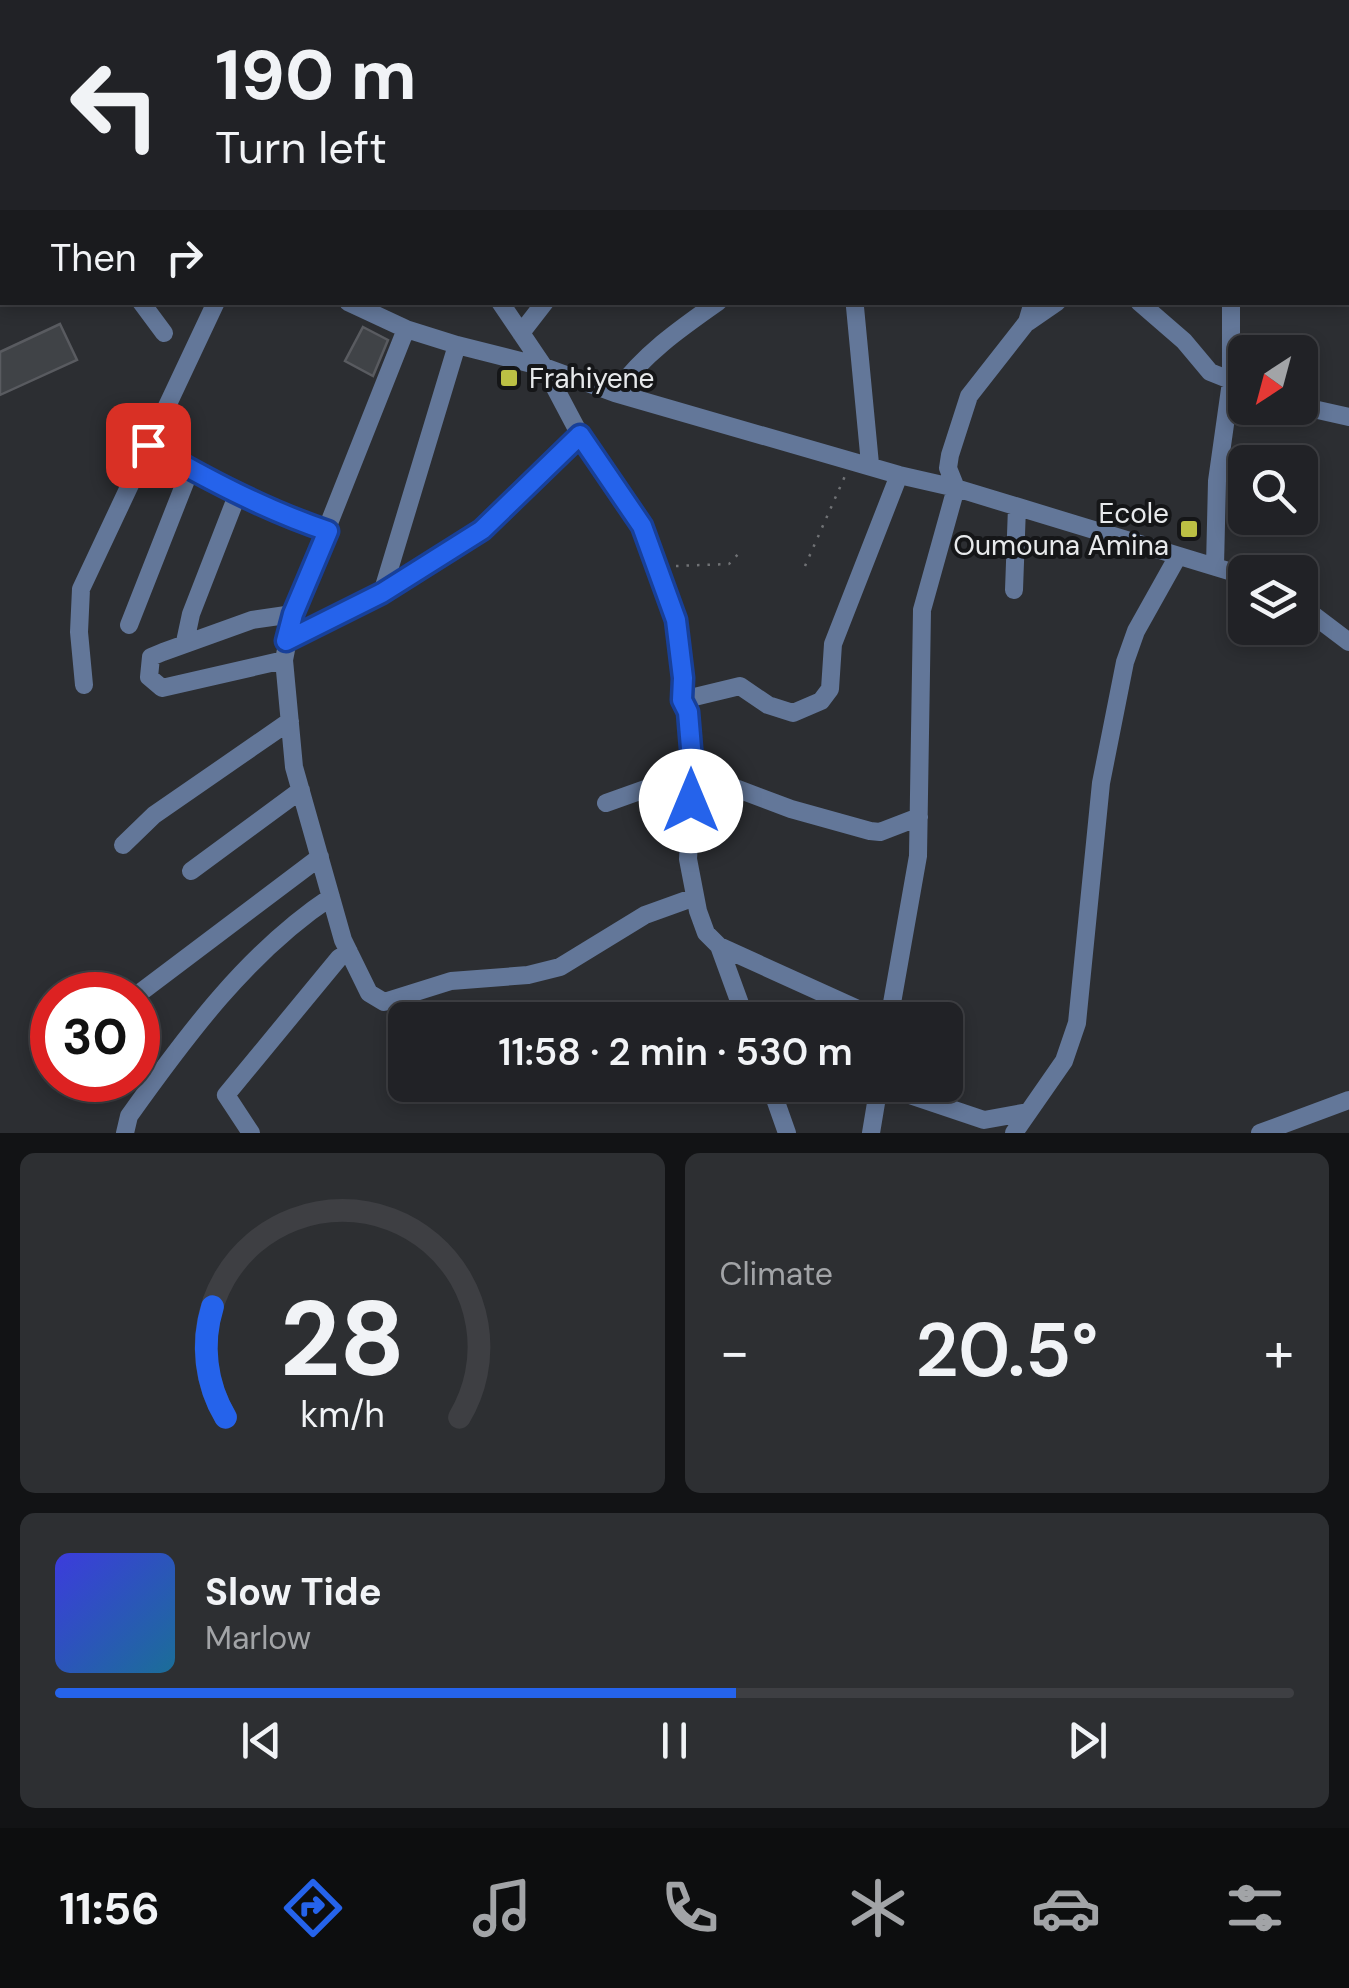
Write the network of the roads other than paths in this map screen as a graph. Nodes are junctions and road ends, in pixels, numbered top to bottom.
1 (143, 305) edge
2 (215, 305) edge
3 (354, 305) edge
4 (502, 305) edge
5 (542, 305) edge
6 (714, 305) edge
7 (1032, 305) edge
8 (1052, 305) edge
9 (1142, 305) edge
10 (1232, 305) edge
11 (855, 307) dead end
12 (1027, 322) junction
13 (406, 329) junction
14 (164, 334) dead end
15 (521, 334) junction
16 (1234, 335) edge
17 (457, 345) junction
18 (544, 368) junction
19 (1228, 380) edge
20 (615, 393) junction
21 (1318, 410) edge
22 (1349, 417) edge
23 (1230, 425) edge
24 (580, 435) junction
25 (148, 445) junction
26 (861, 462) junction
27 (190, 470) junction
28 (899, 475) junction
29 (956, 488) junction
30 (238, 493) junction
31 (1017, 507) junction
32 (328, 531) junction
33 (1178, 556) junction
34 (1215, 566) junction
35 (1228, 570) edge
36 (1014, 590) dead end
37 (382, 593) junction
38 (293, 614) junction
39 (1318, 618) edge
40 (129, 626) dead end
41 (185, 642) junction
42 (1349, 642) edge
43 (285, 650) junction
44 (84, 686) dead end
45 (682, 700) junction
46 (290, 721) junction
47 (693, 772) junction
48 (301, 790) junction
49 (606, 803) dead end
50 (919, 817) junction
51 (123, 845) dead end
52 (320, 858) junction
53 (191, 871) dead end
54 (331, 897) junction
55 (696, 897) junction
56 (719, 946) junction
57 (349, 952) junction
58 (160, 978) edge
59 (739, 1002) edge
60 (845, 1002) edge
61 (890, 1002) edge
62 (1349, 1100) edge
63 (776, 1102) edge
64 (877, 1102) edge
65 (931, 1102) edge
66 (1318, 1111) junction
67 (1028, 1112) junction
68 (125, 1133) edge
69 (250, 1133) edge
70 (787, 1133) edge
71 (871, 1133) edge
72 (1014, 1133) edge
73 (1260, 1133) edge
74 (1319, 1133) edge

1 - 14 street
2 - 25 street
3 - 13 street
4 - 15 street
5 - 15 street
6 - 20 street
7 - 12 street
8 - 12 street
9 - 19 street
10 - 16 street
11 - 26 street
12 - 29 street
13 - 17 street
13 - 32 street
15 - 18 street
17 - 18 street
17 - 37 street
18 - 20 street
18 - 24 street
20 - 26 street
21 - 22 street
23 - 34 street
24 - 37 street
24 - 45 street
25 - 27 street
25 - 44 street
26 - 28 street
27 - 30 street
27 - 40 street
28 - 29 street
28 - 45 street
29 - 31 street
29 - 50 street
30 - 32 street
30 - 41 street
31 - 33 street
31 - 36 street
32 - 38 street
33 - 34 street
33 - 67 street
34 - 35 street
37 - 43 street
38 - 41 street
38 - 43 street
39 - 42 street
41 - 43 street
43 - 46 street
45 - 47 street
46 - 48 street
46 - 51 street
47 - 49 street
47 - 50 street
47 - 55 street
48 - 52 street
48 - 53 street
50 - 61 street
52 - 54 street
52 - 58 street
54 - 57 street
54 - 68 street
55 - 56 street
55 - 57 street
56 - 59 street
56 - 60 street
57 - 69 street
62 - 66 street
63 - 70 street
64 - 71 street
65 - 67 street
66 - 73 street
66 - 74 street
67 - 72 street

